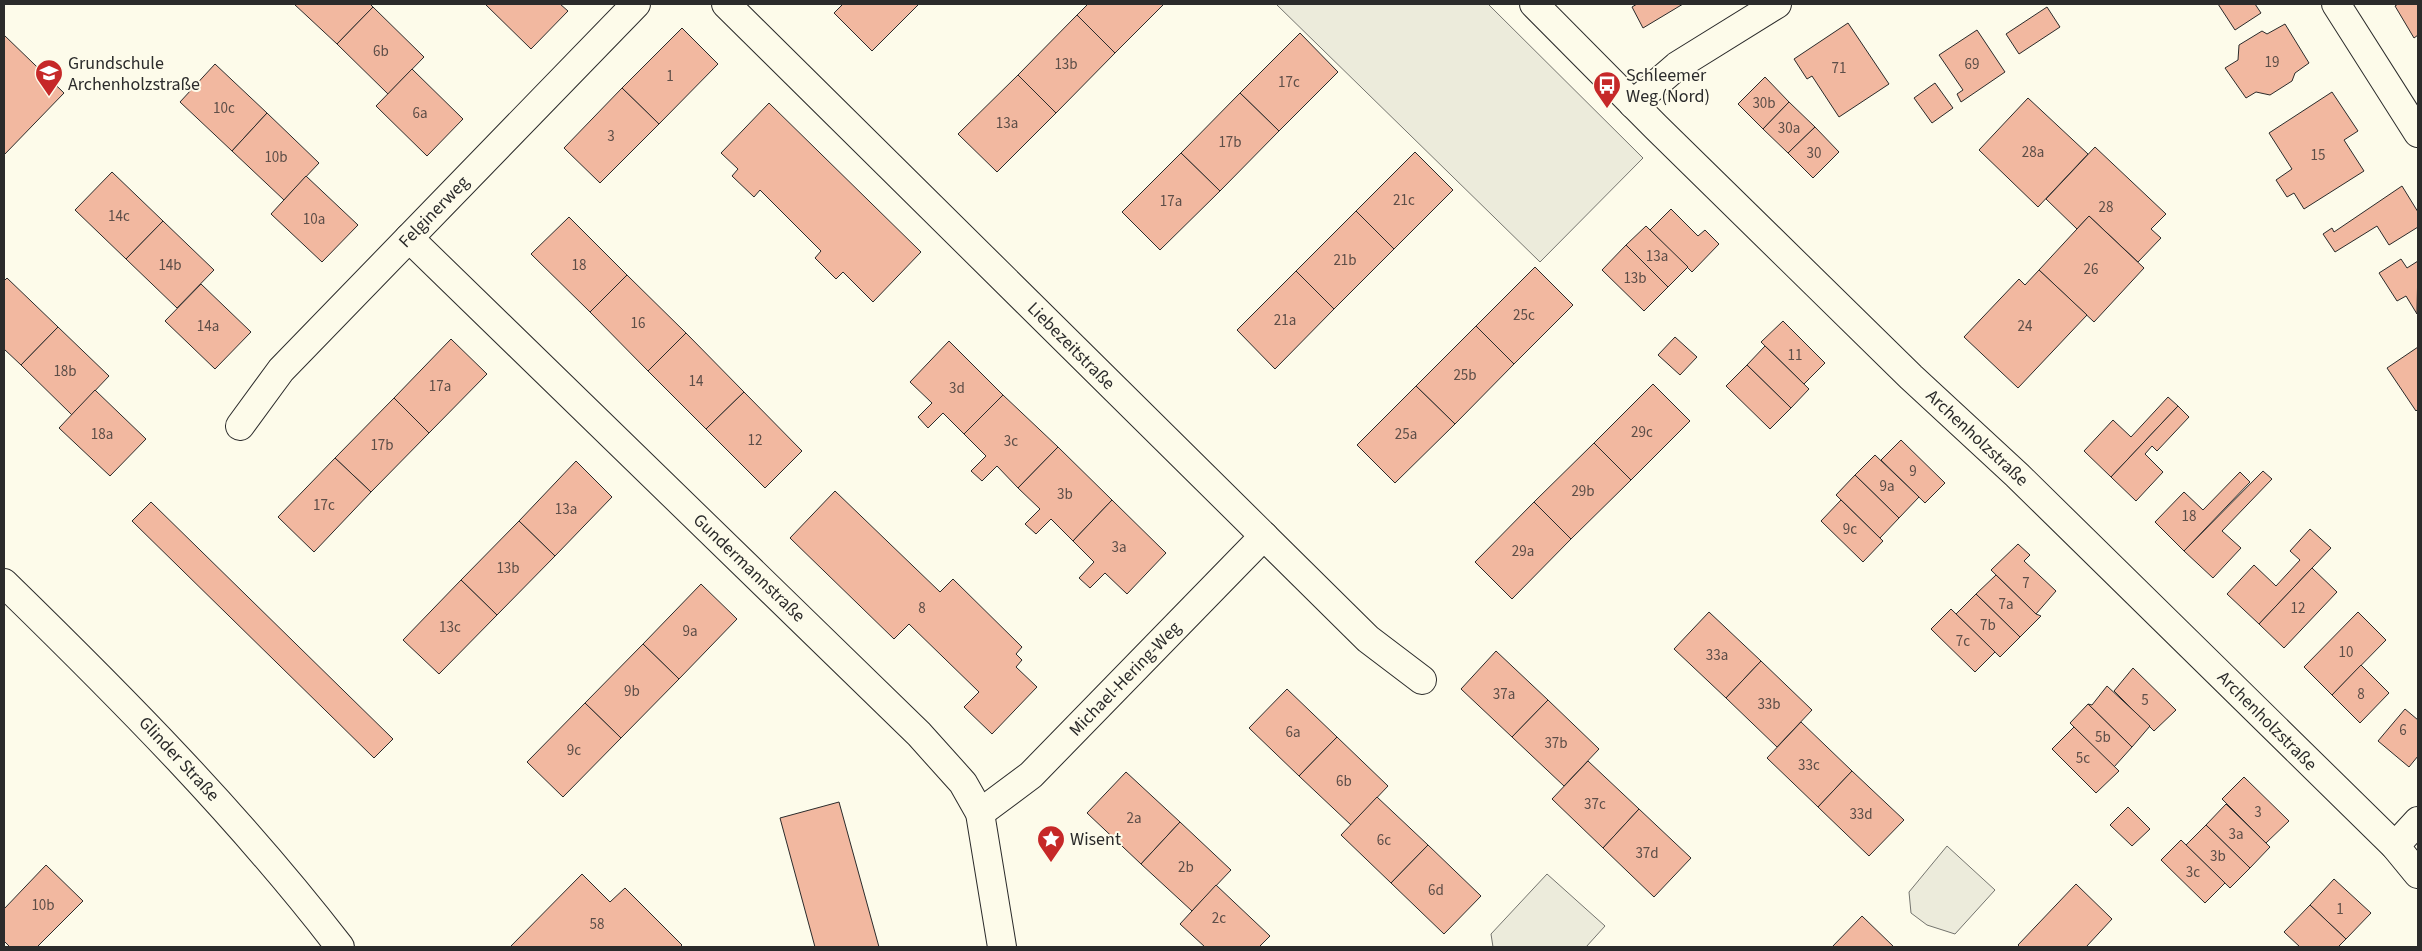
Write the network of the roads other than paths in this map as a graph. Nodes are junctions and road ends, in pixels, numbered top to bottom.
1 (636, 4) edge
2 (726, 4) edge
3 (1534, 4) edge
4 (1777, 4) edge
5 (2336, 4) edge
6 (1633, 104) junction
7 (2418, 133) edge
8 (409, 238) junction
9 (240, 426) dead end
10 (1264, 536) junction
11 (4, 583) edge
12 (1422, 680) dead end
13 (980, 813) junction
14 (2418, 822) edge
15 (2395, 846) junction
16 (2418, 874) edge
17 (340, 947) edge
18 (1002, 947) edge

1 - 8 street, Felginerweg
2 - 10 street, Liebezeitstraße
3 - 6 street, Archenholzstraße
4 - 6 street
5 - 7 street
6 - 15 street, Archenholzstraße
8 - 9 street, Felginerweg
8 - 13 street, Gundermannstraße
10 - 12 street, Liebezeitstraße
10 - 13 street, Michael-Hering-Weg
11 - 17 street, Glinder Straße
13 - 18 street, Gundermannstraße
14 - 15 street
15 - 16 street, Archenholzstraße

